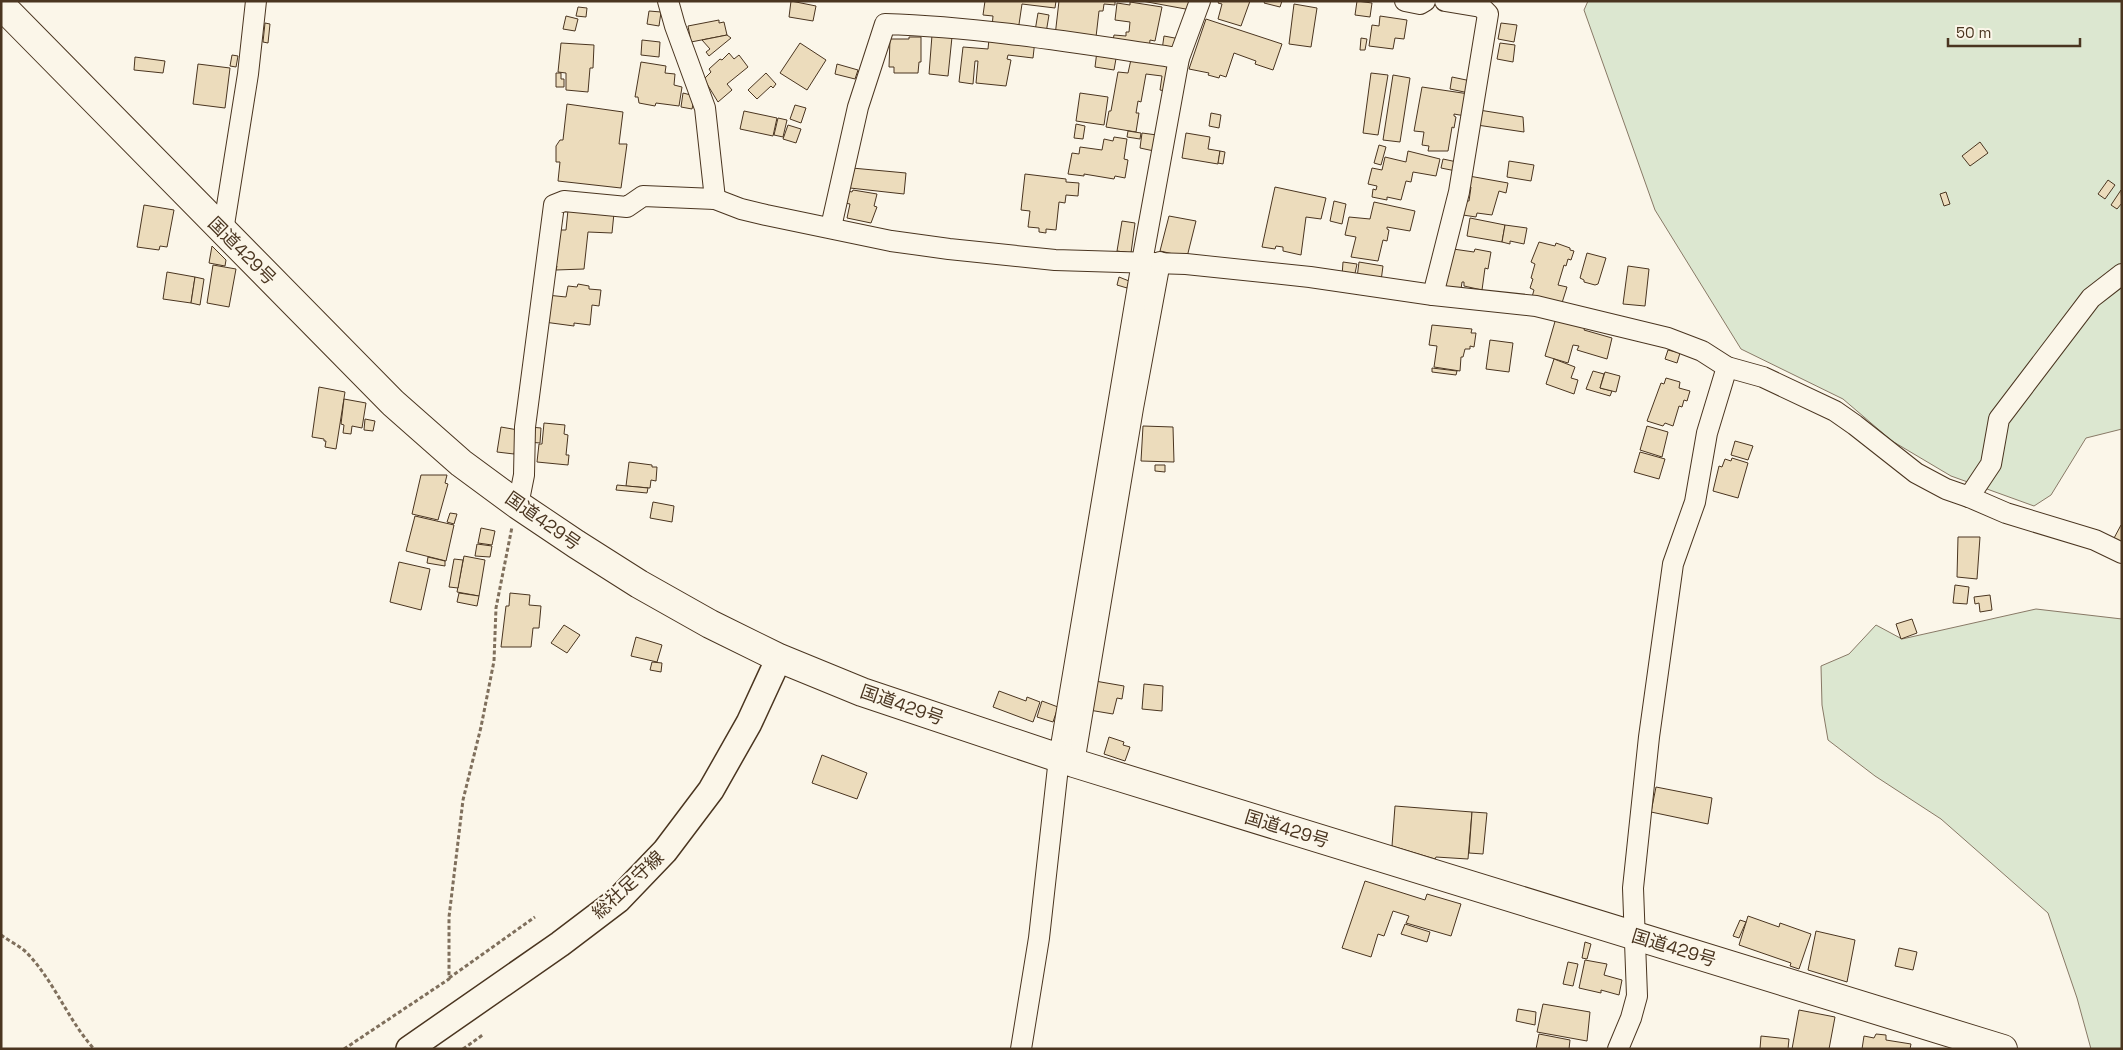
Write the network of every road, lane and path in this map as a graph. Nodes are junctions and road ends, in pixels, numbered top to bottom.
1 (256, 1) edge
2 (668, 1) edge
3 (1200, 1) edge
4 (1405, 1) edge
5 (1424, 1) edge
6 (1445, 1) edge
7 (1, 5) edge
8 (1179, 58) junction
9 (715, 199) junction
10 (830, 227) junction
11 (223, 232) junction
12 (1152, 262) junction
13 (2122, 274) edge
14 (1433, 295) junction
15 (1727, 367) junction
16 (1969, 497) junction
17 (518, 505) junction
18 (2122, 553) edge
19 (779, 658) junction
20 (1066, 760) junction
21 (535, 917) dead end
22 (1, 935) edge
23 (1634, 936) junction
24 (449, 978) junction
25 (484, 1034) dead end
26 (94, 1049) edge
27 (344, 1049) edge
28 (409, 1049) edge
29 (464, 1049) edge
30 (1021, 1049) edge
31 (1618, 1049) edge
32 (2003, 1049) edge

1 - 11 street
2 - 9 street
3 - 8 street
4 - 5 street
6 - 14 street
7 - 11 highway, 国道429号
8 - 10 street
8 - 12 street
9 - 10 street
9 - 17 street
10 - 12 street
11 - 17 highway, 国道429号
12 - 14 street
12 - 20 street
13 - 16 street
14 - 15 street
15 - 16 street
15 - 23 street
16 - 18 street
17 - 19 highway, 国道429号
17 - 24 path
19 - 20 highway, 国道429号
19 - 28 main road, 総社足守線
20 - 23 highway, 国道429号
20 - 30 street
21 - 24 path
22 - 26 path
23 - 31 street
23 - 32 highway, 国道429号
24 - 27 path
25 - 29 path

